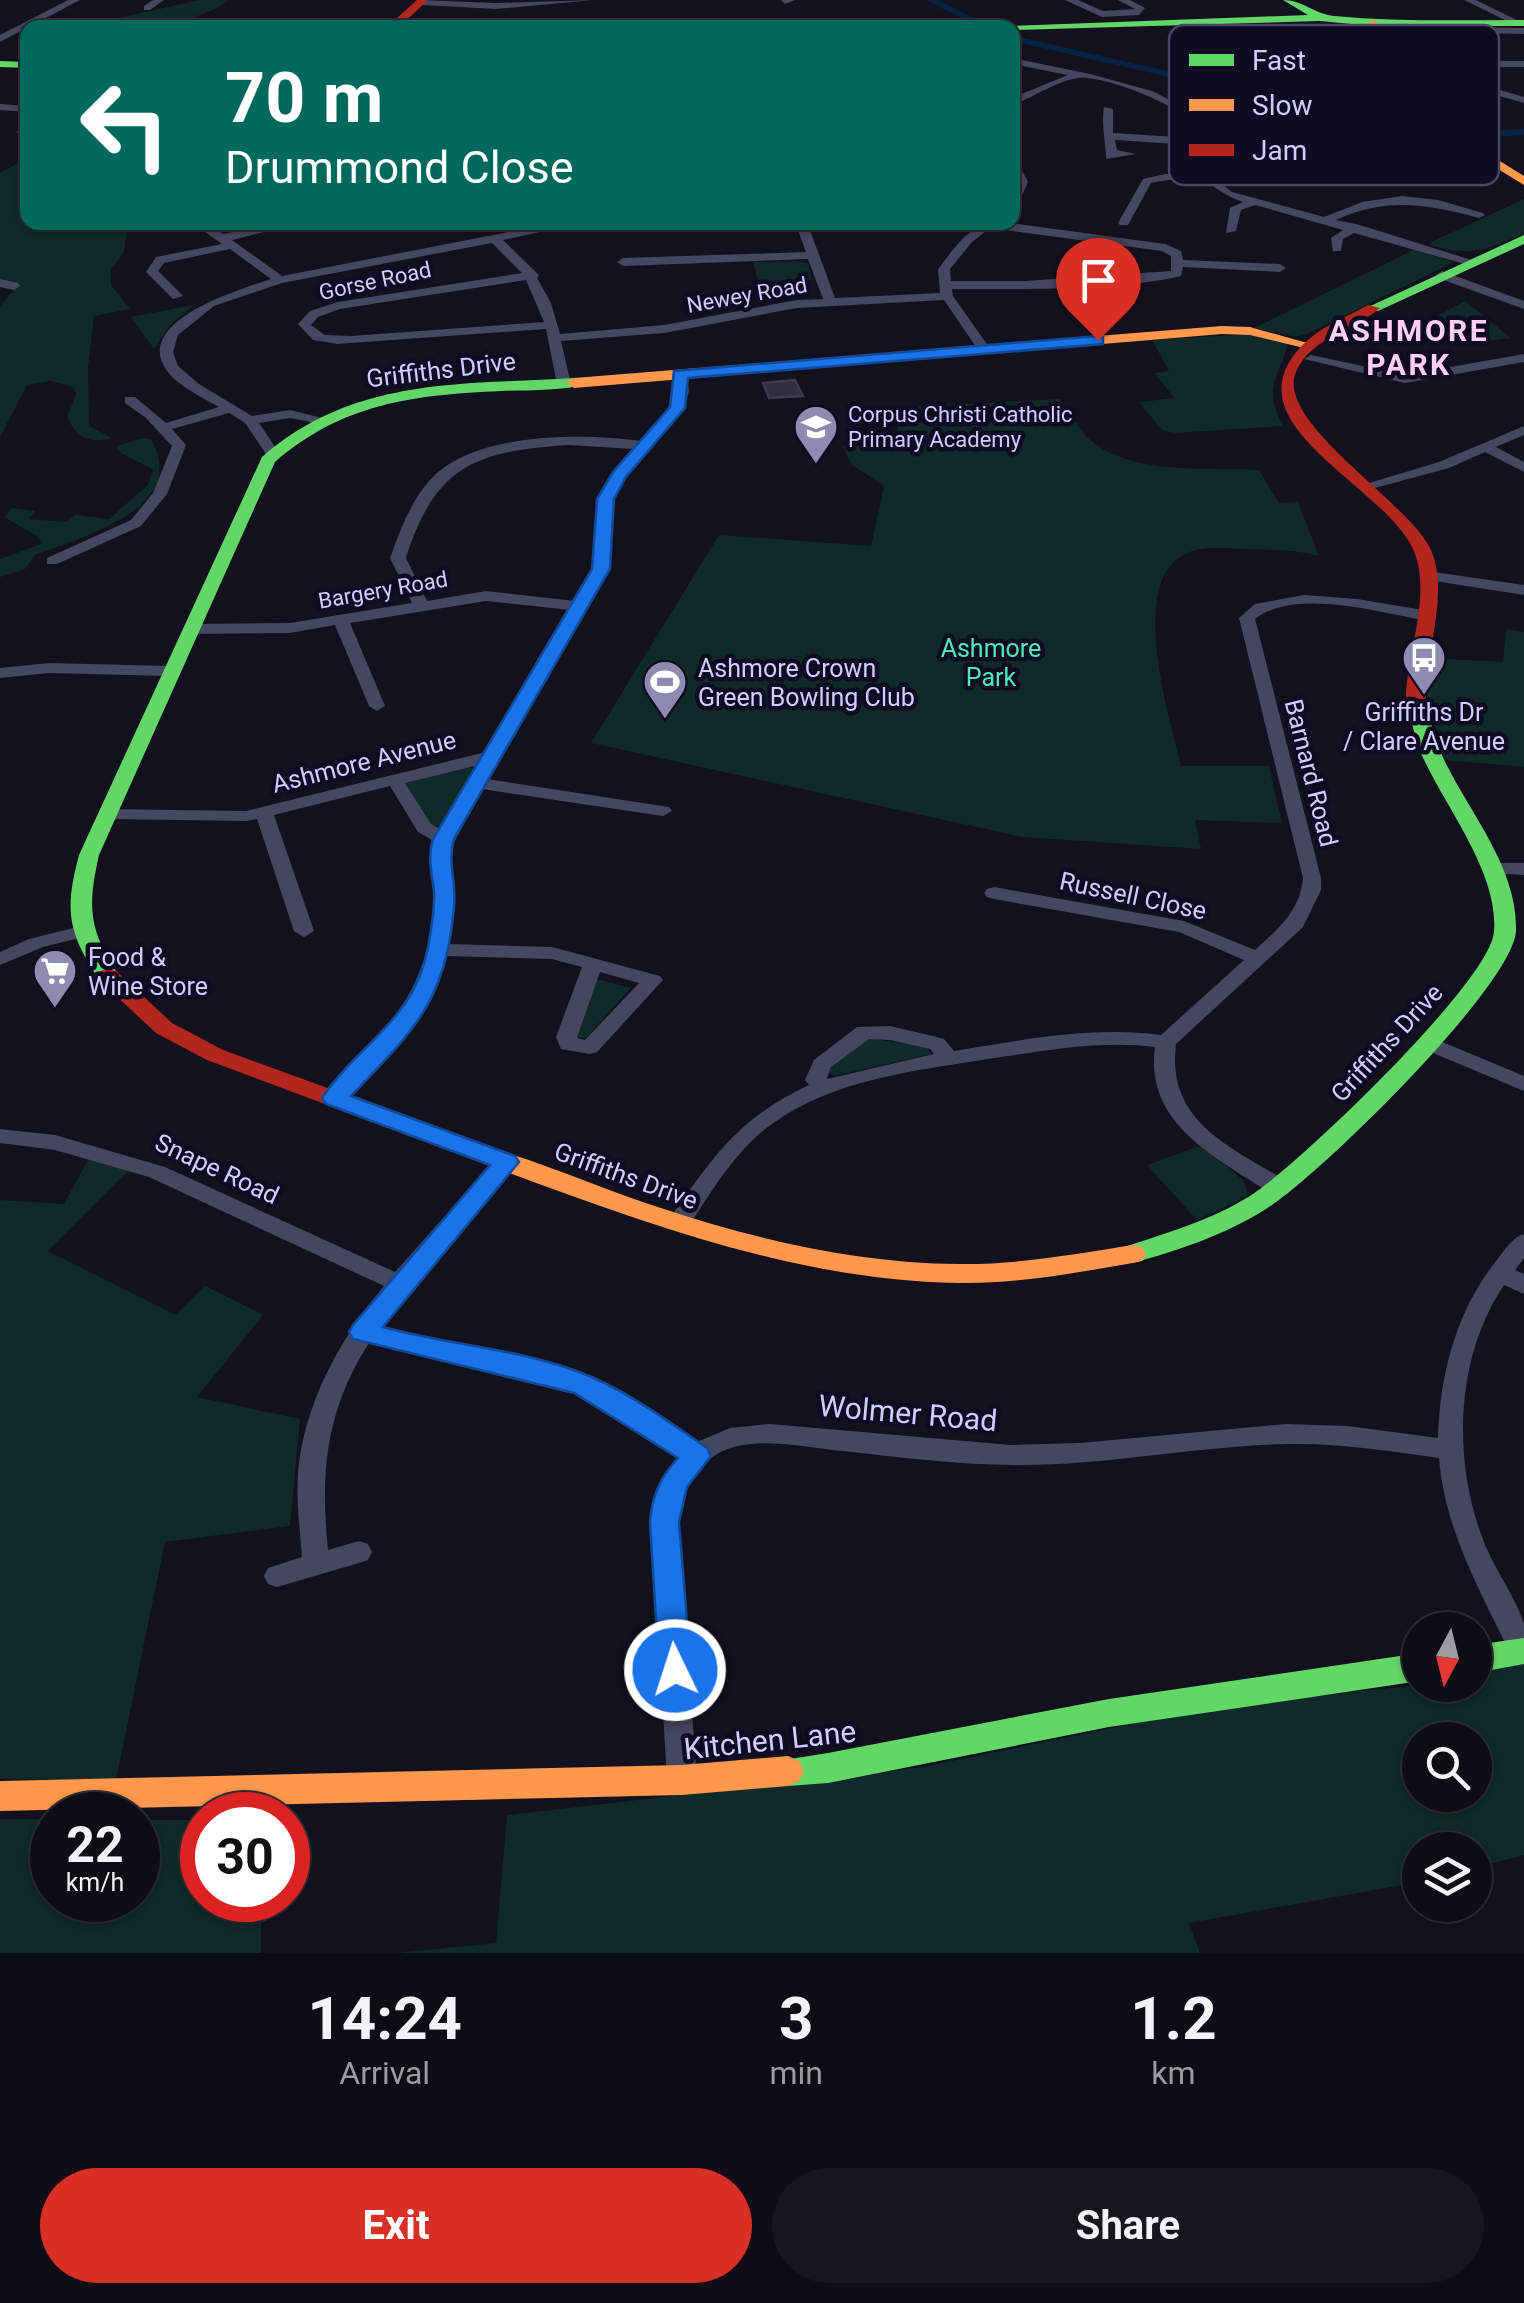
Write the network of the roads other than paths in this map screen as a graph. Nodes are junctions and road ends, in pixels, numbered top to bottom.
1 (74, 0) edge
2 (589, 0) edge
3 (1070, 0) edge
4 (1123, 0) edge
5 (1288, 0) edge
6 (1469, 0) edge
7 (423, 1) edge
8 (512, 3) edge
9 (1320, 18) junction
10 (36, 20) edge
11 (400, 20) edge
12 (1373, 24) joint
13 (1448, 25) edge
14 (1020, 26) edge
15 (1522, 26) edge
16 (1020, 62) edge
17 (1077, 75) junction
18 (1499, 93) edge
19 (1020, 99) edge
20 (1524, 100) edge
21 (1169, 104) edge
22 (1095, 113) dead end
23 (1108, 136) junction
24 (1169, 137) edge
25 (1131, 154) dead end
26 (1499, 166) edge
27 (1169, 177) edge
28 (1524, 181) edge
29 (1216, 185) edge
30 (1252, 202) junction
31 (1468, 214) dead end
32 (1120, 218) dead end
33 (1327, 220) junction
34 (1213, 226) dead end
35 (1356, 226) junction
36 (1020, 227) edge
37 (209, 230) edge
38 (269, 230) edge
39 (539, 230) edge
40 (804, 230) edge
41 (982, 230) edge
42 (494, 238) junction
43 (1524, 239) edge
44 (227, 241) junction
45 (1318, 242) dead end
46 (812, 256) junction
47 (623, 262) dead end
48 (1472, 262) junction
49 (1180, 263) junction
50 (1280, 268) dead end
51 (533, 275) junction
52 (1442, 275) junction
53 (280, 280) junction
54 (946, 290) junction
55 (177, 296) dead end
56 (1521, 300) edge
57 (830, 302) junction
58 (552, 332) junction
59 (985, 350) junction
60 (1308, 352) junction
61 (1524, 358) edge
62 (680, 374) junction
63 (564, 384) junction
64 (130, 400) dead end
65 (232, 408) junction
66 (250, 420) junction
67 (321, 422) junction
68 (162, 428) junction
69 (1524, 430) edge
70 (646, 446) junction
71 (1487, 448) junction
72 (273, 454) junction
73 (1524, 468) edge
74 (1366, 486) junction
75 (30, 562) dead end
76 (1427, 576) junction
77 (1524, 590) edge
78 (421, 605) junction
79 (580, 606) junction
80 (1424, 615) junction
81 (341, 620) junction
82 (192, 628) junction
83 (0, 671) edge
84 (170, 672) junction
85 (377, 706) dead end
86 (493, 756) junction
87 (395, 780) junction
88 (477, 783) junction
89 (663, 810) dead end
90 (264, 813) junction
91 (108, 814) junction
92 (444, 839) junction
93 (1493, 869) junction
94 (1524, 869) edge
95 (994, 893) dead end
96 (80, 932) junction
97 (304, 932) dead end
98 (439, 950) junction
99 (1258, 958) junction
100 (0, 959) edge
101 (593, 962) junction
102 (1166, 1042) junction
103 (1428, 1043) junction
104 (948, 1058) junction
105 (1524, 1084) edge
106 (824, 1088) junction
107 (334, 1098) junction
108 (0, 1136) edge
109 (506, 1162) junction
110 (1280, 1188) junction
111 (678, 1224) junction
112 (1524, 1242) edge
113 (1500, 1272) junction
114 (401, 1284) junction
115 (1524, 1285) edge
116 (363, 1332) junction
117 (1452, 1450) junction
118 (697, 1456) junction
119 (358, 1552) dead end
120 (316, 1562) junction
121 (277, 1576) dead end
122 (1524, 1651) edge
123 (1492, 1656) edge
124 (1402, 1671) edge
125 (682, 1780) junction
126 (0, 1796) edge

1 - 10 street
2 - 8 street
3 - 4 street
5 - 9 street
6 - 15 street
7 - 8 street
7 - 11 street
9 - 12 street
9 - 14 street
12 - 13 street
16 - 17 street
17 - 19 street
17 - 21 street
18 - 20 street
22 - 23 street
23 - 24 street
23 - 25 street
26 - 28 street
27 - 32 street
29 - 30 street
30 - 33 street
30 - 34 street
31 - 33 street
33 - 35 street
35 - 45 street
35 - 48 street
36 - 49 street
37 - 44 street
38 - 44 street
39 - 42 street
40 - 46 street
41 - 54 street
42 - 51 street
42 - 53 street
43 - 48 street
44 - 53 street
44 - 55 street
46 - 47 street
46 - 57 street
48 - 52 street
49 - 50 street
49 - 54 street, Newey Road
51 - 58 street
51 - 58 street, Gorse Road
52 - 56 street
52 - 60 street
53 - 65 street
54 - 57 street, Newey Road
54 - 59 street
57 - 58 street, Newey Road
58 - 63 street
59 - 60 street, Griffiths Drive
59 - 62 street, Griffiths Drive
60 - 61 street
60 - 74 street, Griffiths Drive
62 - 63 street, Griffiths Drive
62 - 70 street, Ashmore Avenue
63 - 67 street, Griffiths Drive
64 - 68 street
65 - 66 street
65 - 68 street
66 - 67 street
66 - 72 street
67 - 72 street, Griffiths Drive
68 - 75 street
69 - 71 street
70 - 78 street
70 - 79 street, Ashmore Avenue
71 - 73 street
71 - 74 street
72 - 82 street
74 - 76 street, Griffiths Drive
76 - 77 street
76 - 80 street, Griffiths Drive
78 - 79 street, Bargery Road
78 - 81 street, Bargery Road
79 - 86 street, Ashmore Avenue
80 - 93 street, Griffiths Drive
80 - 99 street, Barnard Road
81 - 82 street, Bargery Road
81 - 85 street
82 - 84 street
83 - 84 street
84 - 91 street
86 - 87 street, Ashmore Avenue
86 - 88 street
87 - 90 street, Ashmore Avenue
87 - 92 street
88 - 89 street
88 - 92 street
90 - 91 street, Ashmore Avenue
90 - 97 street
91 - 96 street
92 - 98 street
93 - 94 street
93 - 103 street, Griffiths Drive
95 - 99 street, Russell Close
96 - 100 street
96 - 107 street, Griffiths Drive
98 - 101 street
98 - 107 street
99 - 102 street, Barnard Road
101 - 101 street
102 - 104 street
102 - 110 street
103 - 105 street
103 - 110 street, Griffiths Drive
104 - 106 street
104 - 106 street
106 - 111 street
107 - 109 street, Griffiths Drive
108 - 114 street, Snape Road
109 - 111 street, Griffiths Drive
109 - 114 street
110 - 111 street, Griffiths Drive
112 - 113 street
113 - 115 street
113 - 117 street
114 - 116 street
116 - 118 street
116 - 120 street
117 - 118 street, Wolmer Road
117 - 122 street
118 - 125 street
119 - 120 street
120 - 121 street
122 - 123 street
124 - 125 street, Kitchen Lane
125 - 126 street, Kitchen Lane

